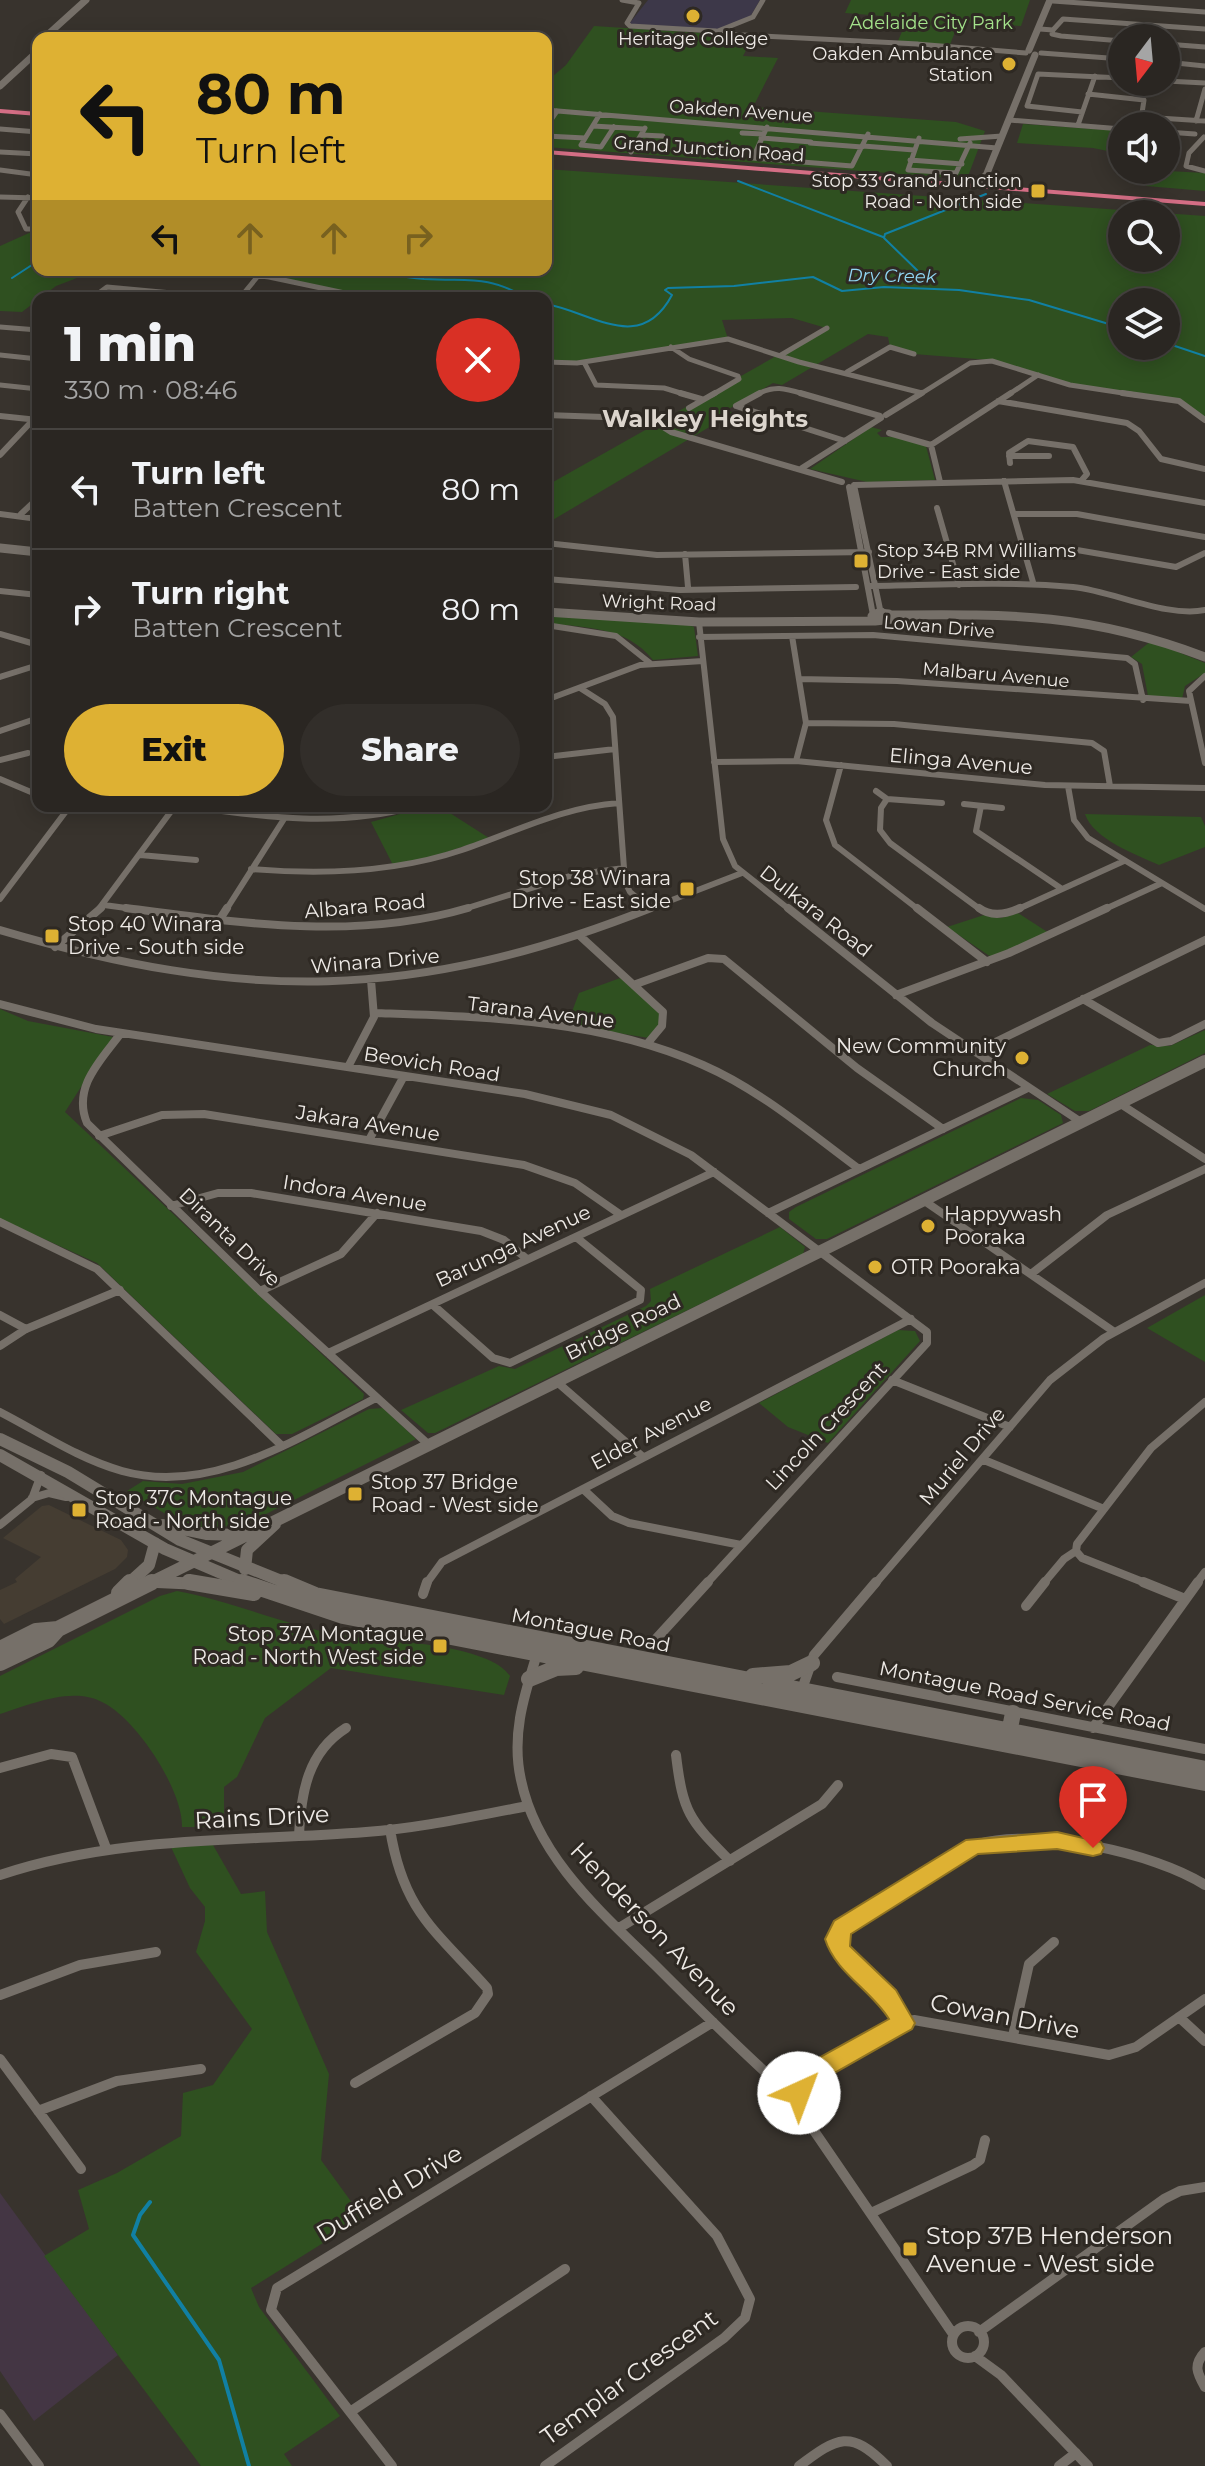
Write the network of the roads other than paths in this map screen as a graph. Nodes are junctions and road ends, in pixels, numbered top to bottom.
1 (86, 0) edge
2 (94, 0) edge
3 (622, 0) edge
4 (763, 0) edge
5 (1052, 0) edge
6 (1205, 12) edge
7 (1041, 29) junction
8 (1205, 29) edge
9 (51, 32) edge
10 (59, 32) edge
11 (721, 32) junction
12 (1054, 32) junction
13 (1108, 39) edge
14 (1049, 44) dead end
15 (1180, 45) edge
16 (1205, 47) edge
17 (32, 49) edge
18 (1032, 54) junction
19 (32, 57) edge
20 (1108, 58) edge
21 (1180, 63) edge
22 (1205, 65) edge
23 (1095, 76) junction
24 (1108, 77) edge
25 (0, 78) edge
26 (1180, 83) edge
27 (0, 86) edge
28 (1205, 86) edge
29 (1088, 94) junction
30 (1148, 96) edge
31 (1144, 100) junction
32 (1204, 101) edge
33 (0, 109) edge
34 (552, 111) edge
35 (557, 111) junction
36 (32, 112) edge
37 (1082, 112) junction
38 (1143, 112) edge
39 (600, 114) junction
40 (552, 118) edge
41 (649, 120) junction
42 (1009, 120) junction
43 (1180, 120) edge
44 (1196, 121) junction
45 (1205, 121) edge
46 (1078, 125) junction
47 (593, 126) junction
48 (614, 127) junction
49 (767, 127) junction
50 (1108, 128) edge
51 (0, 129) edge
52 (817, 131) junction
53 (32, 132) edge
54 (642, 132) junction
55 (742, 133) dead end
56 (868, 134) junction
57 (1180, 134) edge
58 (552, 136) edge
59 (663, 136) dead end
60 (762, 136) junction
61 (1002, 136) junction
62 (1200, 137) edge
63 (585, 138) junction
64 (919, 138) junction
65 (935, 140) junction
66 (811, 143) junction
67 (970, 143) junction
68 (862, 147) junction
69 (997, 148) junction
70 (914, 150) junction
71 (552, 151) edge
72 (552, 151) edge
73 (0, 152) edge
74 (631, 152) dead end
75 (32, 154) edge
76 (910, 160) junction
77 (801, 162) junction
78 (962, 164) junction
79 (1205, 171) edge
80 (2, 172) edge
81 (32, 174) edge
82 (984, 181) junction
83 (0, 197) edge
84 (28, 197) junction
85 (32, 197) edge
86 (1205, 202) edge
87 (32, 229) edge
88 (258, 276) joint
89 (100, 292) edge
90 (161, 292) edge
91 (245, 292) edge
92 (339, 292) edge
93 (0, 327) edge
94 (827, 328) dead end
95 (32, 330) edge
96 (670, 347) junction
97 (914, 354) dead end
98 (0, 355) edge
99 (783, 355) junction
100 (32, 358) edge
101 (552, 362) edge
102 (584, 362) junction
103 (847, 372) junction
104 (1038, 375) junction
105 (0, 385) edge
106 (596, 385) junction
107 (32, 388) edge
108 (592, 392) dead end
109 (922, 393) junction
110 (701, 399) junction
111 (998, 401) junction
112 (689, 408) dead end
113 (552, 415) edge
114 (0, 416) edge
115 (882, 416) junction
116 (1205, 420) edge
117 (32, 421) edge
118 (32, 424) edge
119 (889, 433) dead end
120 (845, 441) junction
121 (931, 445) junction
122 (0, 455) edge
123 (1049, 456) dead end
124 (802, 468) junction
125 (1205, 469) edge
126 (1004, 481) junction
127 (1081, 481) junction
128 (940, 482) junction
129 (851, 484) junction
130 (1205, 503) edge
131 (32, 504) edge
132 (937, 508) dead end
133 (0, 514) edge
134 (21, 514) junction
135 (1014, 514) junction
136 (32, 517) edge
137 (1205, 537) edge
138 (552, 543) edge
139 (0, 548) edge
140 (1077, 550) dead end
141 (32, 551) edge
142 (866, 552) junction
143 (1205, 553) edge
144 (685, 554) junction
145 (552, 580) edge
146 (1033, 582) junction
147 (959, 585) junction
148 (873, 586) junction
149 (688, 587) junction
150 (856, 587) dead end
151 (0, 591) edge
152 (32, 594) edge
153 (1205, 610) edge
154 (552, 612) edge
155 (889, 616) junction
156 (874, 617) junction
157 (699, 622) junction
158 (552, 626) edge
159 (0, 634) edge
160 (792, 636) junction
161 (699, 637) junction
162 (32, 643) edge
163 (1205, 657) edge
164 (703, 661) junction
165 (650, 663) junction
166 (32, 667) edge
167 (1205, 676) edge
168 (0, 677) edge
169 (799, 679) junction
170 (580, 688) junction
171 (552, 698) edge
172 (1143, 700) junction
173 (1191, 701) junction
174 (32, 720) edge
175 (806, 723) junction
176 (0, 731) edge
177 (1203, 745) edge
178 (615, 749) junction
179 (28, 753) dead end
180 (552, 756) edge
181 (0, 760) edge
182 (796, 761) junction
183 (714, 762) junction
184 (1205, 763) edge
185 (841, 765) junction
186 (0, 779) edge
187 (1068, 786) junction
188 (1110, 786) junction
189 (1205, 788) edge
190 (876, 791) dead end
191 (32, 792) edge
192 (887, 799) junction
193 (619, 803) junction
194 (942, 803) dead end
195 (964, 804) dead end
196 (981, 806) junction
197 (1002, 808) dead end
198 (65, 812) edge
199 (171, 812) edge
200 (231, 812) edge
201 (388, 812) edge
202 (284, 819) junction
203 (140, 855) junction
204 (196, 860) dead end
205 (1124, 861) junction
206 (624, 868) junction
207 (251, 869) junction
208 (742, 873) junction
209 (1162, 883) junction
210 (1062, 889) junction
211 (2, 895) edge
212 (104, 905) junction
213 (648, 907) junction
214 (1205, 909) edge
215 (218, 922) junction
216 (0, 930) edge
217 (579, 935) junction
218 (1205, 940) edge
219 (55, 947) junction
220 (987, 962) junction
221 (371, 980) junction
222 (636, 984) junction
223 (896, 995) junction
224 (1083, 999) junction
225 (0, 1004) edge
226 (375, 1013) junction
227 (1205, 1024) edge
228 (121, 1033) junction
229 (647, 1044) junction
230 (975, 1052) junction
231 (1205, 1061) edge
232 (348, 1067) junction
233 (404, 1076) junction
234 (1028, 1088) junction
235 (1119, 1103) junction
236 (1081, 1122) junction
237 (943, 1129) junction
238 (99, 1136) junction
239 (369, 1140) junction
240 (1205, 1159) edge
241 (859, 1169) junction
242 (1205, 1169) edge
243 (714, 1172) junction
244 (923, 1200) junction
245 (171, 1206) junction
246 (377, 1213) junction
247 (768, 1213) junction
248 (621, 1215) junction
249 (0, 1222) edge
250 (576, 1237) junction
251 (820, 1252) junction
252 (527, 1259) junction
253 (1031, 1274) junction
254 (1205, 1283) edge
255 (120, 1290) junction
256 (260, 1291) junction
257 (433, 1305) junction
258 (0, 1315) edge
259 (911, 1319) junction
260 (26, 1329) junction
261 (1113, 1331) junction
262 (0, 1346) edge
263 (328, 1353) junction
264 (892, 1380) junction
265 (557, 1382) junction
266 (376, 1398) junction
267 (1205, 1402) edge
268 (0, 1412) edge
269 (1010, 1427) junction
270 (0, 1439) edge
271 (280, 1444) junction
272 (429, 1445) junction
273 (0, 1455) edge
274 (643, 1457) junction
275 (984, 1460) junction
276 (41, 1475) junction
277 (583, 1489) junction
278 (32, 1499) junction
279 (82, 1499) junction
280 (1104, 1509) junction
281 (286, 1514) junction
282 (148, 1522) junction
283 (0, 1525) edge
284 (246, 1534) junction
285 (155, 1543) junction
286 (741, 1545) junction
287 (1076, 1551) junction
288 (209, 1553) junction
289 (193, 1561) junction
290 (245, 1569) junction
291 (1205, 1572) edge
292 (151, 1582) junction
293 (423, 1594) dead end
294 (284, 1598) junction
295 (1185, 1599) junction
296 (105, 1606) junction
297 (1026, 1606) dead end
298 (58, 1629) junction
299 (655, 1640) dead end
300 (539, 1648) junction
301 (0, 1649) edge
302 (0, 1663) edge
303 (812, 1663) junction
304 (603, 1667) junction
305 (726, 1676) junction
306 (837, 1677) dead end
307 (529, 1679) junction
308 (800, 1698) junction
309 (1013, 1713) junction
310 (346, 1728) dead end
311 (1093, 1728) junction
312 (1008, 1738) junction
313 (1205, 1749) edge
314 (676, 1755) dead end
315 (0, 1768) edge
316 (1205, 1769) edge
317 (1205, 1783) edge
318 (838, 1785) dead end
319 (528, 1806) junction
320 (390, 1829) junction
321 (299, 1835) junction
322 (106, 1848) junction
323 (730, 1861) junction
324 (0, 1875) edge
325 (1205, 1885) edge
326 (619, 1928) junction
327 (1054, 1942) dead end
328 (156, 1952) dead end
329 (0, 1995) edge
330 (1205, 1999) edge
331 (1179, 2017) junction
332 (713, 2022) junction
333 (903, 2023) junction
334 (1013, 2036) junction
335 (1205, 2041) edge
336 (0, 2059) edge
337 (201, 2069) dead end
338 (774, 2080) junction
339 (797, 2082) junction
340 (355, 2083) dead end
341 (591, 2096) junction
342 (793, 2100) junction
343 (38, 2111) junction
344 (985, 2140) dead end
345 (81, 2169) dead end
346 (1205, 2187) edge
347 (871, 2213) junction
348 (565, 2269) dead end
349 (958, 2331) junction
350 (979, 2332) junction
351 (979, 2352) junction
352 (1205, 2352) edge
353 (1205, 2387) edge
354 (350, 2412) junction
355 (0, 2414) edge
356 (1076, 2453) junction
357 (39, 2466) edge
358 (392, 2466) edge
359 (545, 2466) edge
360 (799, 2466) edge
361 (887, 2466) edge
362 (1059, 2466) edge
363 (1088, 2466) edge

1 - 9 main road
2 - 10 main road
3 - 11 street
4 - 11 street
5 - 6 street
5 - 7 main road
7 - 12 street
7 - 18 main road
8 - 12 street
11 - 18 street
12 - 13 street
12 - 14 street
15 - 16 street
17 - 25 main road
18 - 20 street
18 - 42 main road
19 - 27 main road
21 - 22 street
23 - 24 street
23 - 29 street
23 - 37 street
26 - 28 street
28 - 32 street
29 - 31 street
29 - 37 street
30 - 31 street
31 - 38 street
32 - 44 street
33 - 36 highway
34 - 35 street, Oakden Avenue
35 - 39 street, Oakden Avenue
35 - 40 street
37 - 46 street
39 - 41 street, Oakden Avenue
39 - 47 street
41 - 49 street, Oakden Avenue
41 - 54 street
42 - 46 street
42 - 61 main road
43 - 44 street
44 - 45 street
46 - 50 street
47 - 48 street
47 - 63 street
48 - 54 street
48 - 63 street
49 - 52 street, Oakden Avenue
49 - 60 street
51 - 53 street
52 - 56 street, Oakden Avenue
52 - 66 street
54 - 59 street
54 - 74 street
55 - 60 street
56 - 64 street, Oakden Avenue
56 - 68 street
57 - 62 street
58 - 63 street
60 - 66 street
60 - 77 street
61 - 65 street
61 - 69 main road
62 - 79 street
64 - 65 street, Oakden Avenue
64 - 70 street
65 - 67 street
66 - 68 street
66 - 77 street
67 - 69 street
67 - 78 street
68 - 70 street
68 - 77 street
69 - 82 main road
70 - 76 street
71 - 82 highway, Grand Junction Road
72 - 82 highway, Grand Junction Road
73 - 75 street
76 - 78 street
76 - 78 street
80 - 81 street
82 - 86 highway, Grand Junction Road
82 - 86 highway, Grand Junction Road
83 - 84 street
84 - 85 street
84 - 87 street
88 - 91 street
88 - 92 street
89 - 90 street
93 - 95 street
94 - 99 street
96 - 99 street
96 - 102 street
96 - 110 street
97 - 103 street
98 - 100 street
99 - 103 street
101 - 102 street
102 - 106 street
103 - 109 street
104 - 109 street
104 - 111 street
104 - 116 street
105 - 107 street
106 - 108 street
106 - 110 street
109 - 115 street
110 - 112 street
111 - 121 street
111 - 125 street
113 - 124 street
114 - 117 street
115 - 120 street
115 - 120 street
118 - 122 street
119 - 121 street
120 - 124 street
121 - 128 street
123 - 127 street
124 - 129 street
126 - 127 street
126 - 128 street
126 - 135 street
127 - 130 street
128 - 129 street
129 - 142 street
131 - 134 street
132 - 147 street
133 - 134 street
134 - 136 street
135 - 137 street
135 - 146 street
138 - 144 street
139 - 141 main road
140 - 143 street
142 - 144 street
142 - 148 street
144 - 149 street
145 - 149 street
146 - 147 street
146 - 153 street
147 - 148 street
148 - 155 street
148 - 156 street
149 - 150 street
151 - 152 street
154 - 157 main road, Wright Road
155 - 156 main road, Wright Road
155 - 163 main road
156 - 157 main road, Wright Road
157 - 161 street, Dulkara Road
158 - 165 street
159 - 162 street
160 - 161 street, Lowan Drive
160 - 169 street
160 - 172 street, Lowan Drive
161 - 164 street, Dulkara Road
164 - 165 street
164 - 183 street, Dulkara Road
165 - 170 street
166 - 168 street
167 - 173 street
169 - 172 street, Malbaru Avenue
169 - 175 street
170 - 171 street
170 - 178 street
172 - 173 street, Malbaru Avenue
173 - 177 street
174 - 176 street
175 - 182 street
175 - 188 street
177 - 184 street
178 - 180 street
178 - 193 street
179 - 181 street
182 - 183 street, Elinga Avenue
182 - 185 street, Elinga Avenue
183 - 208 street, Dulkara Road
185 - 187 street, Elinga Avenue
185 - 220 street
186 - 191 street
187 - 188 street, Elinga Avenue
187 - 205 street
188 - 189 street, Elinga Avenue
190 - 192 street
192 - 194 street
192 - 210 street
193 - 206 street
193 - 207 street
195 - 196 street
196 - 197 street
196 - 210 street
198 - 211 street
199 - 203 street
200 - 202 street
201 - 202 street
202 - 207 street
203 - 204 street
203 - 212 street
205 - 209 street
205 - 210 street
206 - 213 street
206 - 215 street, Albara Road
207 - 215 street
208 - 213 street, Winara Drive
208 - 223 street, Dulkara Road
209 - 214 street
209 - 220 street
212 - 215 street, Albara Road
212 - 219 street
213 - 217 street, Winara Drive
216 - 219 street, Winara Drive
217 - 221 street, Winara Drive
217 - 222 street
218 - 224 street
219 - 221 street, Winara Drive
220 - 223 street
221 - 226 street
222 - 229 street
222 - 237 street
223 - 230 street, Dulkara Road
224 - 227 street
224 - 230 street
225 - 228 street, Beovich Road
226 - 229 street, Tarana Avenue
226 - 232 street
228 - 232 street, Beovich Road
228 - 238 street, Diranta Drive
229 - 241 street, Tarana Avenue
230 - 234 street, Dulkara Road
231 - 235 main road, Bridge Road
232 - 233 street, Beovich Road
233 - 239 street
233 - 243 street, Beovich Road
234 - 236 street, Dulkara Road
234 - 237 street
235 - 236 main road, Bridge Road
235 - 240 street
236 - 244 main road, Bridge Road
237 - 241 street
238 - 239 street, Jakara Avenue
238 - 245 street, Diranta Drive
239 - 248 street, Jakara Avenue
241 - 247 street
242 - 253 street
243 - 247 street, Beovich Road
243 - 248 street, Barunga Avenue
244 - 251 main road, Bridge Road
244 - 253 street
245 - 246 street, Indora Avenue
245 - 256 street, Diranta Drive
246 - 252 street, Indora Avenue
246 - 256 street
247 - 251 street, Beovich Road
248 - 250 street, Barunga Avenue
249 - 255 street
250 - 252 street, Barunga Avenue
250 - 257 street
251 - 259 street
251 - 265 main road, Bridge Road
252 - 257 street, Barunga Avenue
253 - 261 street
254 - 261 street, Muriel Drive
255 - 260 street
255 - 271 street
256 - 263 street, Diranta Drive
257 - 263 street, Barunga Avenue
258 - 260 street
259 - 264 street, Lincoln Crescent
259 - 274 street, Elder Avenue
260 - 262 street
261 - 269 street, Muriel Drive
263 - 266 street, Diranta Drive
264 - 269 street
264 - 286 street, Lincoln Crescent
265 - 272 main road, Bridge Road
265 - 274 street
266 - 271 street
266 - 272 street, Diranta Drive
267 - 280 street
268 - 271 street
269 - 275 street, Muriel Drive
270 - 282 main road, Montague Road
272 - 281 main road, Bridge Road
273 - 276 main road, Montague Road
274 - 277 street, Elder Avenue
275 - 280 street
275 - 303 street, Muriel Drive
276 - 278 street
276 - 279 main road, Montague Road
277 - 286 street
277 - 293 street, Elder Avenue
278 - 279 street
278 - 283 street
279 - 285 main road, Montague Road
280 - 287 street
281 - 284 main road, Bridge Road
281 - 290 main road
282 - 284 main road
282 - 288 main road, Montague Road
284 - 288 main road, Bridge Road
285 - 289 main road, Montague Road
285 - 296 main road
286 - 299 street, Lincoln Crescent
287 - 295 street
287 - 297 street
288 - 289 main road, Bridge Road
288 - 290 main road, Montague Road
289 - 292 main road, Bridge Road
289 - 294 main road, Montague Road
290 - 300 main road, Montague Road
291 - 295 street
292 - 294 main road
292 - 296 main road, Bridge Road
294 - 300 main road, Montague Road
295 - 311 street
296 - 298 main road, Bridge Road
298 - 301 main road, Bridge Road
298 - 302 main road, Bridge Road
300 - 304 main road, Montague Road
300 - 305 main road, Montague Road
300 - 307 street, Henderson Avenue
303 - 305 main road
303 - 308 street, Muriel Drive
304 - 307 main road
304 - 308 main road, Montague Road
305 - 308 main road, Montague Road
306 - 309 street, Montague Road Service Road
307 - 319 street, Henderson Avenue
308 - 312 main road, Montague Road
309 - 311 street, Montague Road Service Road
309 - 312 main road
310 - 321 street
311 - 313 street, Montague Road Service Road
312 - 316 main road, Montague Road
312 - 317 main road, Montague Road
314 - 323 street
315 - 322 street
318 - 323 street
319 - 320 street, Rains Drive
319 - 326 street, Henderson Avenue
320 - 321 street, Rains Drive
320 - 340 street
321 - 322 street, Rains Drive
322 - 324 street, Rains Drive
323 - 326 street
325 - 333 street
326 - 332 street, Henderson Avenue
327 - 334 street
328 - 329 street
330 - 331 street, Cowan Drive
331 - 334 street, Cowan Drive
331 - 335 street
332 - 338 street, Henderson Avenue
332 - 341 street, Duffield Drive
333 - 334 street, Cowan Drive
333 - 339 street, Cowan Drive
336 - 343 street
337 - 343 street
338 - 339 street
338 - 342 street
339 - 342 street
341 - 354 street, Duffield Drive
341 - 359 street, Templar Crescent
342 - 347 street
343 - 345 street
344 - 347 street
346 - 350 street
347 - 349 street
348 - 354 street
349 - 350 street
349 - 351 street
350 - 351 street
351 - 356 street
352 - 353 street
354 - 358 street, Duffield Drive
355 - 357 street
356 - 362 street
356 - 363 street
360 - 361 street

